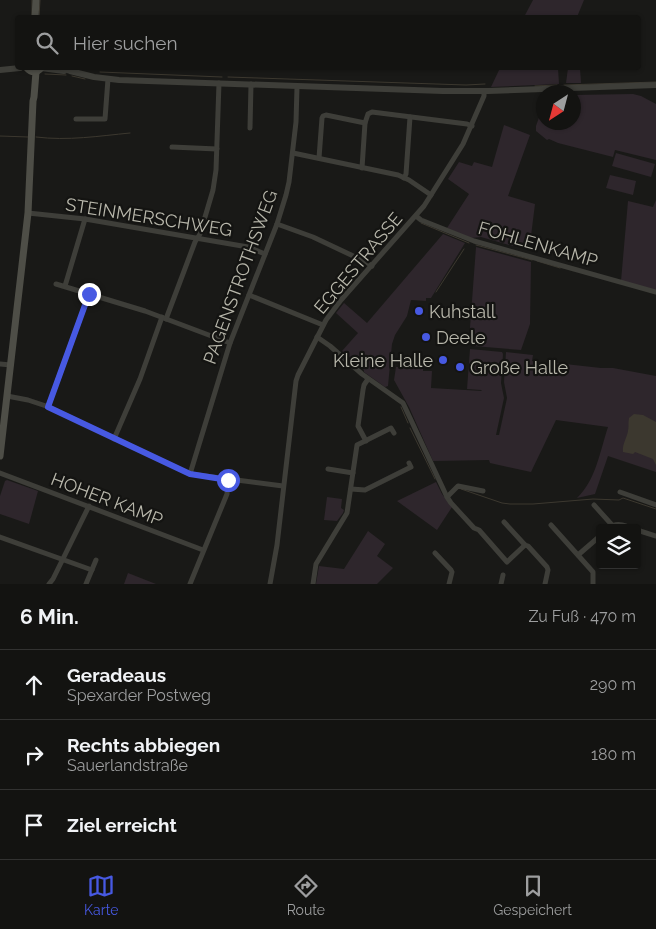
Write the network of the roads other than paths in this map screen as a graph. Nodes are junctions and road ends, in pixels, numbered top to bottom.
1 (36, 0) edge
2 (35, 15) edge
3 (15, 65) edge
4 (15, 68) edge
5 (0, 69) edge
6 (35, 70) edge
7 (52, 70) edge
8 (67, 70) edge
9 (70, 71) junction
10 (108, 78) junction
11 (219, 83) junction
12 (251, 84) junction
13 (656, 85) edge
14 (297, 87) junction
15 (484, 92) junction
16 (410, 117) junction
17 (76, 118) dead end
18 (365, 123) junction
19 (472, 126) junction
20 (250, 128) dead end
21 (172, 147) dead end
22 (217, 149) junction
23 (293, 152) junction
24 (319, 158) junction
25 (362, 168) junction
26 (404, 178) junction
27 (431, 195) junction
28 (28, 213) junction
29 (416, 216) junction
30 (85, 219) junction
31 (277, 224) junction
32 (198, 238) junction
33 (265, 254) junction
34 (372, 266) junction
35 (56, 284) dead end
36 (65, 286) junction
37 (656, 292) edge
38 (89, 294) junction
39 (249, 294) junction
40 (164, 318) junction
41 (323, 325) junction
42 (317, 337) junction
43 (230, 343) junction
44 (0, 364) edge
45 (11, 365) junction
46 (368, 379) junction
47 (7, 396) junction
48 (48, 407) junction
49 (394, 433) dead end
50 (114, 438) junction
51 (366, 441) junction
52 (0, 456) edge
53 (409, 463) dead end
54 (328, 469) dead end
55 (353, 472) junction
56 (0, 473) edge
57 (190, 474) junction
58 (228, 480) junction
59 (283, 486) junction
60 (351, 489) junction
61 (483, 491) dead end
62 (620, 492) dead end
63 (447, 497) junction
64 (594, 505) dead end
65 (656, 505) edge
66 (88, 506) junction
67 (504, 522) dead end
68 (609, 524) edge
69 (551, 525) dead end
70 (641, 531) edge
71 (656, 536) edge
72 (0, 537) edge
73 (596, 539) edge
74 (525, 546) junction
75 (204, 550) junction
76 (436, 553) dead end
77 (578, 555) junction
78 (63, 559) junction
79 (96, 560) dead end
80 (92, 570) junction
81 (503, 575) dead end
82 (49, 584) edge
83 (86, 584) edge
84 (190, 584) edge
85 (270, 584) edge
86 (313, 584) edge
87 (449, 584) edge
88 (501, 584) edge
89 (545, 584) edge
90 (593, 584) edge

1 - 2 main road
3 - 5 street
4 - 5 street
6 - 28 main road
7 - 9 street
8 - 9 street
9 - 10 street
10 - 11 street
10 - 17 street
11 - 12 street
11 - 22 street
12 - 14 street
12 - 20 street
13 - 15 street
14 - 15 street
14 - 23 street, PAGENSTROTHSWEG
15 - 19 street, EGGESTRASSE
16 - 18 street
16 - 19 street
16 - 26 street
18 - 24 street
18 - 25 street
19 - 27 street, EGGESTRASSE
21 - 22 street
22 - 32 street
23 - 24 street
23 - 31 street, PAGENSTROTHSWEG
24 - 25 street
25 - 26 street
26 - 27 street
27 - 29 street, EGGESTRASSE
28 - 30 street, STEINMERSCHWEG
28 - 45 main road
29 - 34 street, EGGESTRASSE
29 - 37 street, FOHLENKAMP
30 - 32 street, STEINMERSCHWEG
30 - 36 street
31 - 33 street, PAGENSTROTHSWEG
31 - 34 street
32 - 33 street, STEINMERSCHWEG
32 - 40 street
33 - 39 street, PAGENSTROTHSWEG
34 - 41 street, EGGESTRASSE
35 - 36 street
36 - 38 street
38 - 40 street
38 - 48 street
39 - 41 street
39 - 43 street, PAGENSTROTHSWEG
40 - 43 street
40 - 50 street
41 - 42 street, EGGESTRASSE
42 - 46 street
42 - 59 street, EGGESTRASSE
43 - 57 street, PAGENSTROTHSWEG
44 - 45 street
45 - 47 main road
46 - 51 street
46 - 63 street
47 - 48 street
47 - 52 main road
48 - 50 street
49 - 51 street
50 - 57 street
51 - 55 street
53 - 60 street
54 - 55 street
55 - 60 street
56 - 66 street, HOHER KAMP
57 - 58 street
58 - 59 street
58 - 75 street
59 - 85 street, EGGESTRASSE
60 - 86 street
61 - 63 street
62 - 65 street
63 - 74 street
64 - 68 street
66 - 75 street, HOHER KAMP
66 - 78 street
67 - 74 street
69 - 77 street
70 - 71 street
72 - 78 street
73 - 77 street
74 - 89 street
75 - 84 street
76 - 87 street
77 - 90 street
78 - 80 street
78 - 82 street
79 - 80 street
80 - 83 street
81 - 88 street

